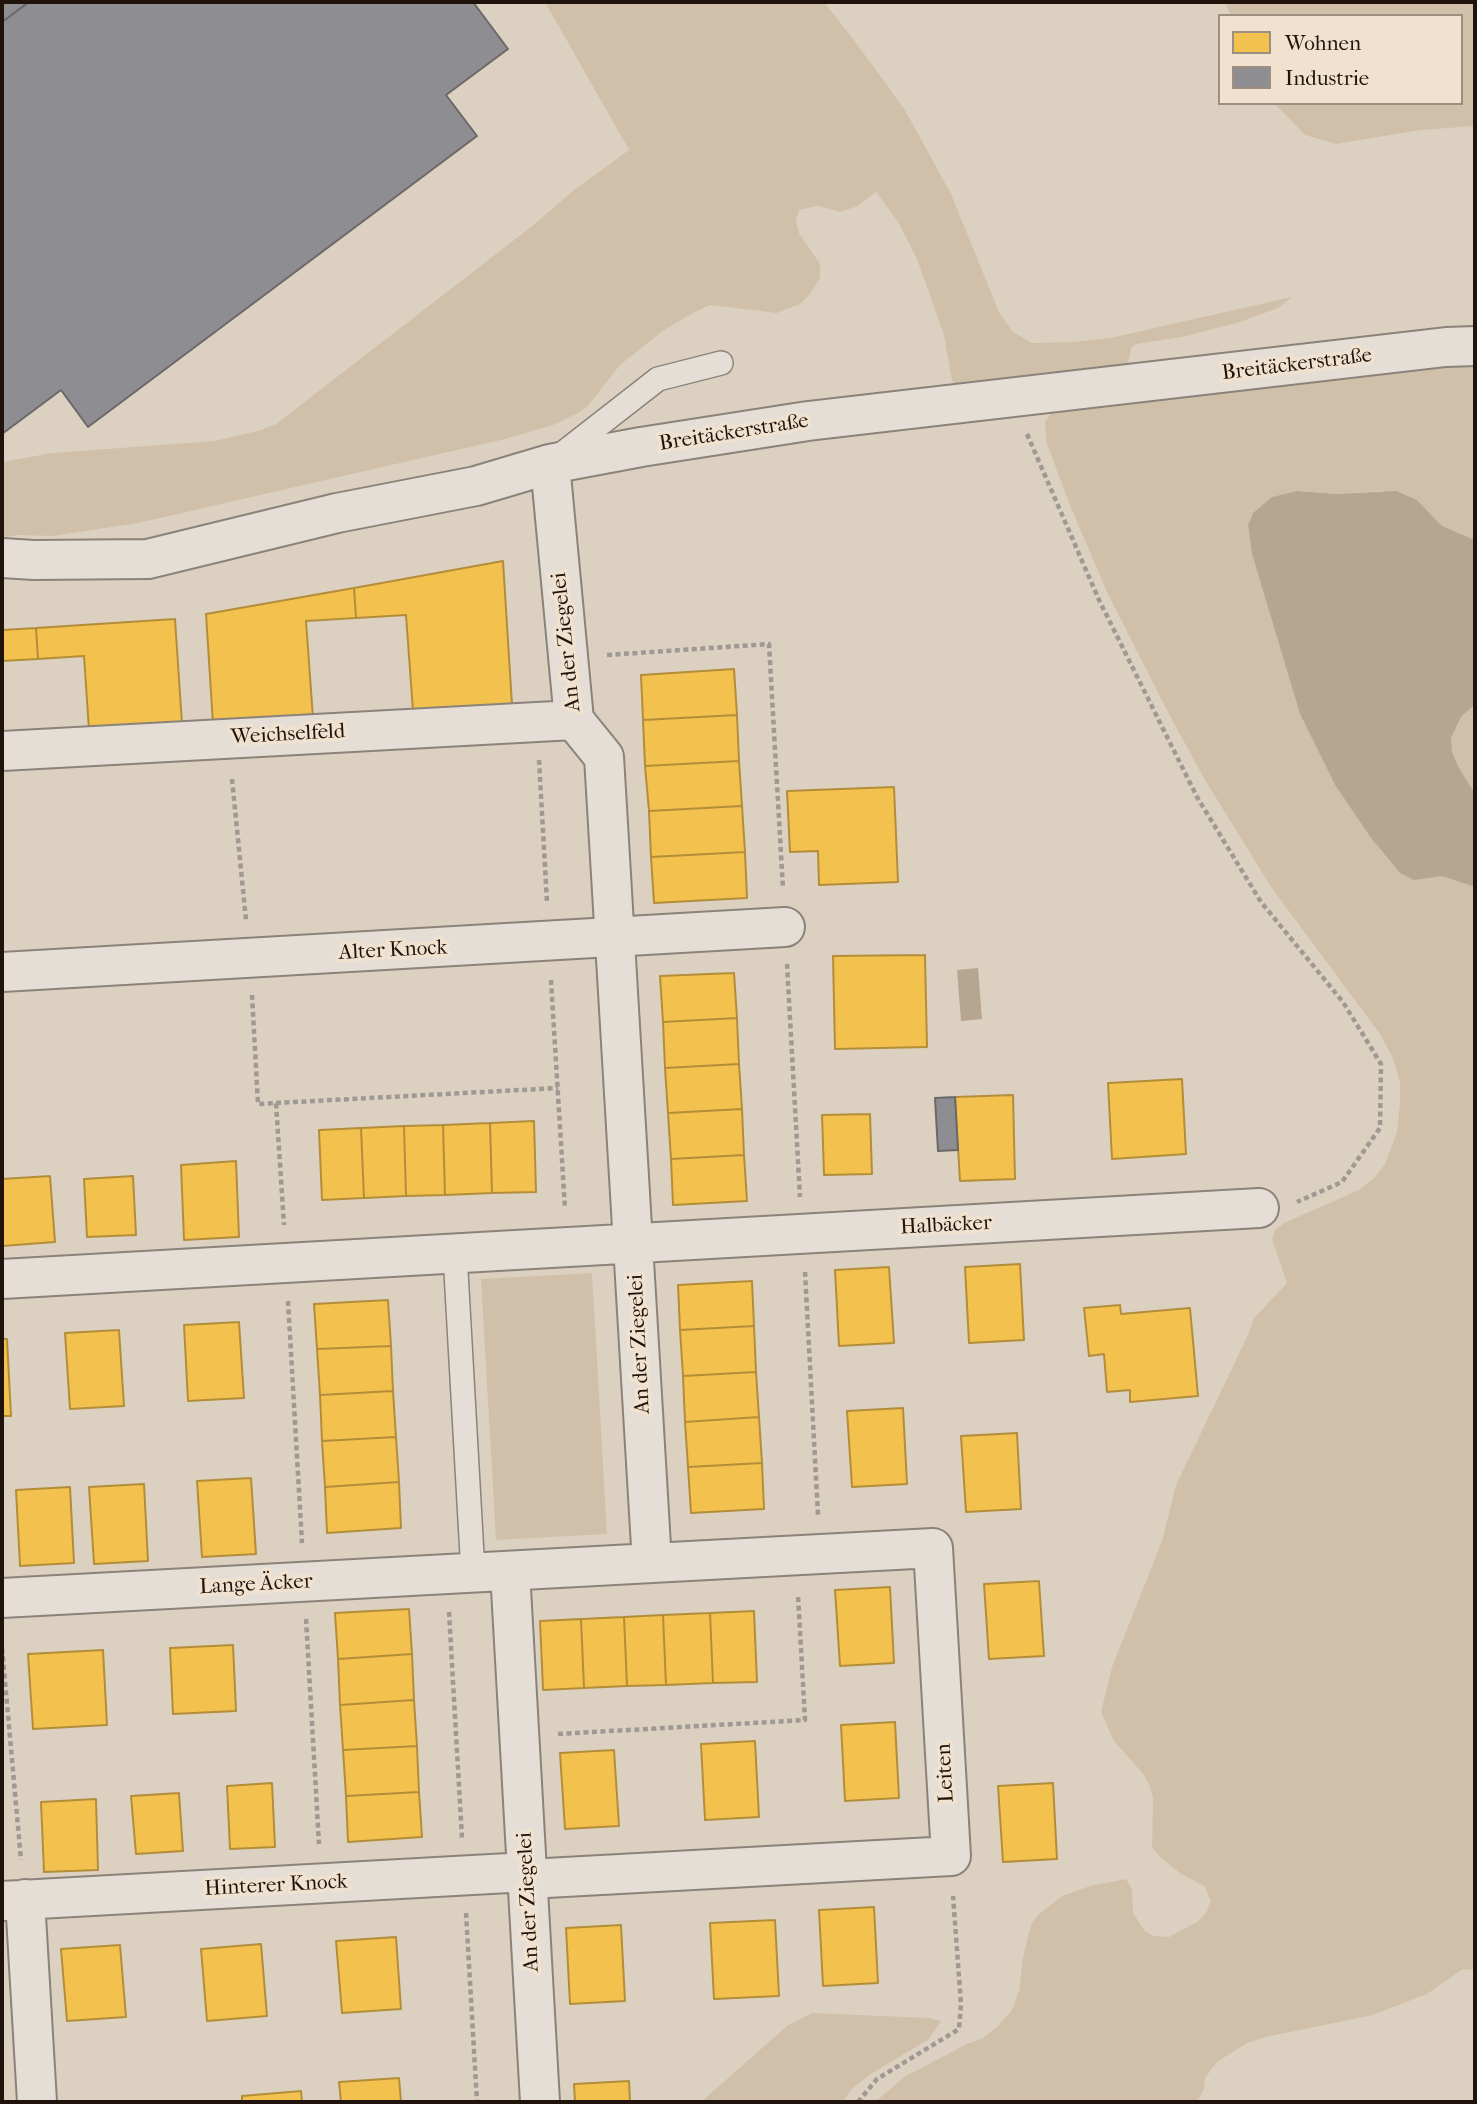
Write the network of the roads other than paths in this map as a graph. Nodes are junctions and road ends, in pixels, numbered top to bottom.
1 (1475, 346) edge
2 (721, 363) dead end
3 (550, 464) junction
4 (2, 558) edge
5 (555, 721) junction
6 (2, 751) edge
7 (785, 927) road end
8 (615, 938) junction
9 (2, 972) edge
10 (1259, 1208) road end
11 (634, 1244) junction
12 (455, 1254) junction
13 (2, 1279) edge
14 (652, 1563) junction
15 (492, 1572) junction
16 (2, 1598) edge
17 (527, 1875) junction
18 (13, 1900) edge
19 (37, 2102) edge
20 (540, 2102) edge

1 - 3 street, Breitäckerstraße
2 - 3 lane
3 - 4 street, Breitäckerstraße
3 - 5 street, An der Ziegelei
5 - 6 street, Weichselfeld
5 - 8 street, An der Ziegelei
7 - 8 street, Alter Knock
8 - 9 street, Alter Knock
8 - 11 street, An der Ziegelei
10 - 11 street, Halbäcker
11 - 12 street
11 - 14 street, An der Ziegelei
12 - 13 street
12 - 15 lane
14 - 15 street
14 - 17 street, Leiten
15 - 16 street, Lange Äcker
15 - 17 street, An der Ziegelei
17 - 18 street, Hinterer Knock
17 - 20 street, An der Ziegelei
18 - 19 street

